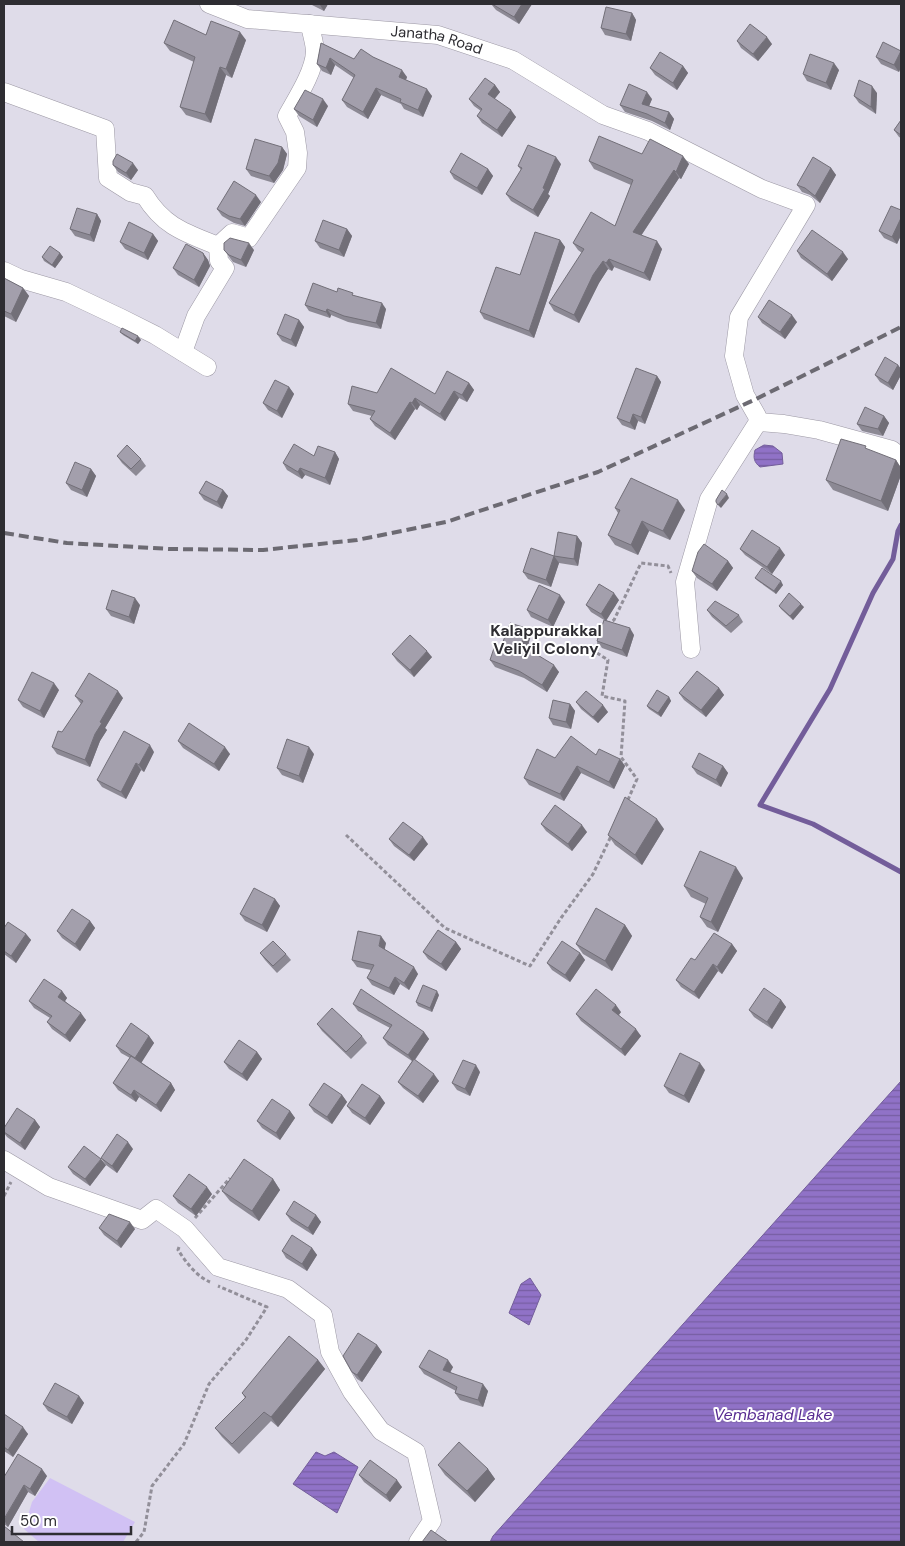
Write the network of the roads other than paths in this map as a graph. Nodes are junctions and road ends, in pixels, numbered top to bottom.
1 (209, 4) edge
2 (310, 24) junction
3 (4, 92) edge
4 (218, 246) junction
5 (4, 271) edge
6 (183, 352) junction
7 (207, 366) dead end
8 (758, 422) junction
9 (901, 457) edge
10 (691, 649) dead end
11 (4, 1160) edge
12 (418, 1542) edge

1 - 2 street, Janatha Road
2 - 4 street
2 - 8 street, Janatha Road
3 - 4 street
4 - 6 street
5 - 6 street
6 - 7 street
8 - 9 street
8 - 10 street
11 - 12 street

